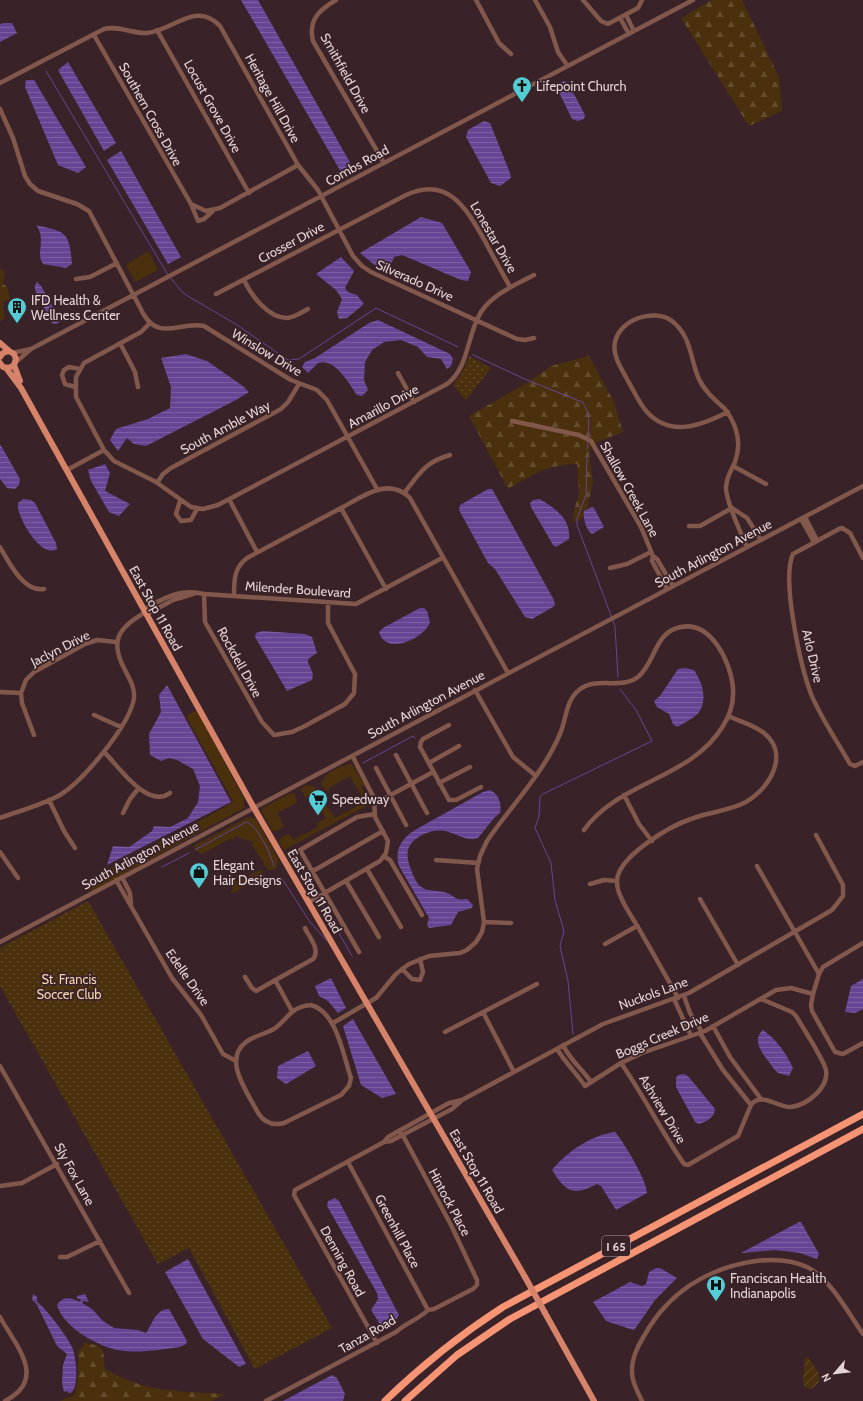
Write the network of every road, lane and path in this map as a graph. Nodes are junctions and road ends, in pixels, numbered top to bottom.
1 (336, 0) edge
2 (476, 0) edge
3 (535, 0) edge
4 (583, 0) edge
5 (642, 0) edge
6 (693, 0) edge
7 (626, 15) junction
8 (620, 18) junction
9 (157, 30) junction
10 (634, 31) junction
11 (629, 34) junction
12 (94, 35) junction
13 (511, 54) dead end
14 (567, 65) junction
15 (0, 83) edge
16 (0, 109) edge
17 (384, 162) junction
18 (298, 165) junction
19 (249, 193) junction
20 (322, 197) junction
21 (191, 204) junction
22 (377, 210) joint
23 (213, 211) junction
24 (339, 230) junction
25 (116, 263) junction
26 (534, 275) dead end
27 (76, 279) dead end
28 (244, 280) junction
29 (510, 287) junction
30 (216, 294) dead end
31 (134, 296) junction
32 (308, 309) dead end
33 (477, 320) junction
34 (150, 323) junction
35 (534, 338) dead end
36 (0, 343) edge
37 (120, 343) junction
38 (31, 349) junction
39 (10, 352) junction
40 (0, 354) edge
41 (15, 363) junction
42 (2, 366) edge
43 (80, 369) junction
44 (398, 373) dead end
45 (299, 384) junction
46 (75, 387) junction
47 (138, 387) dead end
48 (21, 388) junction
49 (414, 402) junction
50 (728, 412) junction
51 (512, 421) dead end
52 (348, 436) junction
53 (104, 450) junction
54 (450, 455) dead end
55 (733, 466) junction
56 (67, 470) junction
57 (157, 483) junction
58 (766, 484) dead end
59 (863, 486) edge
60 (377, 489) junction
61 (405, 492) junction
62 (229, 499) junction
63 (180, 501) junction
64 (341, 508) junction
65 (732, 508) junction
66 (197, 509) junction
67 (803, 518) junction
68 (689, 526) dead end
69 (761, 540) junction
70 (816, 541) junction
71 (0, 547) edge
72 (747, 547) junction
73 (257, 552) junction
74 (652, 554) junction
75 (442, 558) junction
76 (863, 558) edge
77 (610, 568) dead end
78 (673, 586) junction
79 (44, 589) dead end
80 (386, 589) junction
81 (667, 589) junction
82 (204, 594) junction
83 (234, 596) junction
84 (328, 603) junction
85 (146, 612) junction
86 (116, 642) junction
87 (508, 673) junction
88 (475, 690) junction
89 (0, 692) edge
90 (21, 693) junction
91 (94, 715) dead end
92 (728, 716) junction
93 (449, 725) dead end
94 (121, 727) junction
95 (34, 735) dead end
96 (460, 746) dead end
97 (104, 752) junction
98 (396, 755) dead end
99 (352, 757) junction
100 (863, 762) edge
101 (429, 763) junction
102 (470, 767) dead end
103 (376, 768) dead end
104 (433, 772) junction
105 (535, 775) junction
106 (439, 783) junction
107 (411, 784) junction
108 (480, 787) dead end
109 (138, 789) junction
110 (170, 793) dead end
111 (390, 795) junction
112 (624, 796) junction
113 (49, 800) junction
114 (376, 803) junction
115 (254, 808) junction
116 (123, 813) dead end
117 (427, 813) dead end
118 (375, 814) junction
119 (0, 818) edge
120 (406, 825) dead end
121 (584, 830) dead end
122 (383, 831) junction
123 (816, 835) dead end
124 (652, 841) junction
125 (75, 848) dead end
126 (0, 852) edge
127 (385, 857) junction
128 (436, 860) dead end
129 (478, 863) junction
130 (757, 866) dead end
131 (367, 868) junction
132 (313, 871) junction
133 (122, 877) junction
134 (18, 878) dead end
135 (116, 880) junction
136 (346, 880) junction
137 (617, 881) junction
138 (590, 884) dead end
139 (325, 892) junction
140 (700, 899) dead end
141 (309, 902) junction
142 (131, 904) junction
143 (422, 915) dead end
144 (484, 922) junction
145 (510, 923) dead end
146 (637, 926) junction
147 (401, 927) dead end
148 (305, 928) dead end
149 (795, 932) junction
150 (379, 937) dead end
151 (0, 942) edge
152 (863, 943) edge
153 (605, 944) dead end
154 (359, 952) dead end
155 (420, 958) junction
156 (738, 965) junction
157 (402, 969) junction
158 (819, 974) junction
159 (245, 977) dead end
160 (275, 980) junction
161 (537, 984) dead end
162 (813, 994) junction
163 (684, 996) junction
164 (676, 998) junction
165 (761, 999) junction
166 (367, 1003) junction
167 (292, 1011) junction
168 (483, 1012) junction
169 (333, 1023) junction
170 (713, 1026) junction
171 (445, 1032) dead end
172 (701, 1032) junction
173 (691, 1036) junction
174 (861, 1044) edge
175 (563, 1045) junction
176 (557, 1049) junction
177 (863, 1051) edge
178 (236, 1061) junction
179 (621, 1063) junction
180 (0, 1066) edge
181 (514, 1072) junction
182 (591, 1082) junction
183 (762, 1099) junction
184 (750, 1105) junction
185 (863, 1114) edge
186 (432, 1116) junction
187 (863, 1129) edge
188 (401, 1132) junction
189 (348, 1162) junction
190 (57, 1164) junction
191 (0, 1186) edge
192 (296, 1190) joint
193 (100, 1241) junction
194 (60, 1258) dead end
195 (477, 1285) joint
196 (129, 1293) dead end
197 (428, 1310) junction
198 (0, 1317) edge
199 (863, 1334) edge
200 (377, 1343) junction
201 (7, 1400) edge
202 (266, 1401) edge
203 (385, 1401) edge
204 (405, 1401) edge
205 (594, 1401) edge
206 (642, 1401) edge

1 - 17 street, Smithfield Drive
2 - 13 street
3 - 14 street
4 - 8 street
5 - 7 street
6 - 10 street, Combs Road
7 - 8 street
7 - 10 street
8 - 11 street
9 - 12 street
9 - 18 street, Heritage Hill Drive
9 - 19 street, Locust Grove Drive
10 - 11 street, Combs Road
11 - 14 street, Combs Road
12 - 15 street
12 - 21 street, Southern Cross Drive
14 - 17 street, Combs Road
16 - 25 street
17 - 20 street, Combs Road
18 - 19 street
18 - 20 street, Heritage Hill Drive
19 - 23 street
20 - 24 street, Silverado Drive
20 - 31 street, Combs Road
21 - 23 street
21 - 23 street, Southern Cross Drive
22 - 24 street, Crosser Drive
22 - 29 street, Lonestar Drive
24 - 28 street, Crosser Drive
24 - 33 street, Silverado Drive
25 - 27 street
25 - 31 street
26 - 29 street, Amarillo Drive
28 - 30 street, Crosser Drive
28 - 32 street
29 - 33 street, Amarillo Drive
31 - 34 street
31 - 38 street, Combs Road
33 - 35 street, Silverado Drive
33 - 49 street, Amarillo Drive
34 - 37 street
34 - 45 street, Winslow Drive
36 - 39 main road
37 - 43 street
37 - 47 street
38 - 39 street, Combs Road
38 - 41 street, Combs Road
39 - 40 main road
39 - 41 main road, East Stop 11 Road
41 - 42 main road
41 - 48 main road, East Stop 11 Road
42 - 48 main road, East Stop 11 Road
43 - 46 street
43 - 46 street
44 - 49 street
45 - 52 street, Winslow Drive
45 - 57 street, South Amble Way
46 - 53 street
48 - 56 main road, East Stop 11 Road
49 - 52 street, Amarillo Drive
50 - 50 street
50 - 55 street
51 - 74 street, Shallow Creek Lane
52 - 60 street, Winslow Drive
52 - 62 street, Amarillo Drive
53 - 56 street
53 - 57 street
54 - 61 street
55 - 58 street
55 - 65 street
56 - 85 main road, East Stop 11 Road
57 - 63 street
59 - 67 street, South Arlington Avenue
60 - 61 street
60 - 64 street
61 - 75 street
62 - 66 street, Amarillo Drive
62 - 73 street
63 - 66 street
63 - 66 street
64 - 73 street
64 - 80 street
65 - 68 street
65 - 69 street
65 - 72 street
67 - 69 street, South Arlington Avenue
67 - 70 street
69 - 72 street, South Arlington Avenue
70 - 76 street
70 - 100 street, Arlo Drive
71 - 79 street
72 - 78 street, South Arlington Avenue
73 - 83 street
74 - 77 street
74 - 78 street, Shallow Creek Lane
74 - 81 street, Shallow Creek Lane
75 - 80 street, Milender Boulevard
75 - 87 street
78 - 81 street, South Arlington Avenue
80 - 84 street, Milender Boulevard
81 - 87 street, South Arlington Avenue
82 - 83 street, Milender Boulevard
82 - 84 street, Rockdell Drive
82 - 85 street, Milender Boulevard
83 - 84 street, Milender Boulevard
85 - 86 street, Milender Boulevard
85 - 115 main road, East Stop 11 Road
86 - 90 street, Jaclyn Drive
86 - 94 street
87 - 88 street, South Arlington Avenue
88 - 99 street, South Arlington Avenue
88 - 105 street
89 - 90 street
90 - 95 street
91 - 94 street
92 - 105 street
92 - 112 street
92 - 124 street
93 - 101 street
94 - 97 street
96 - 101 street
97 - 109 street
97 - 113 street
98 - 107 street
99 - 114 street
99 - 115 street, South Arlington Avenue
101 - 104 street
102 - 106 street
103 - 111 street
104 - 106 street
104 - 107 street
105 - 129 street
106 - 108 street
107 - 111 street
107 - 117 street
109 - 110 street
109 - 116 street
111 - 114 street
111 - 120 street
112 - 121 street
112 - 124 street
113 - 119 street
113 - 125 street
114 - 118 street
115 - 133 street, South Arlington Avenue
115 - 141 main road, East Stop 11 Road
118 - 122 street
118 - 132 street
122 - 127 street
122 - 132 street
123 - 149 street, Nuckols Lane
124 - 137 street
126 - 134 street
127 - 131 street
127 - 143 street
128 - 129 street
129 - 144 street
130 - 149 street
131 - 136 street
131 - 147 street
132 - 139 street
133 - 135 street, South Arlington Avenue
133 - 142 street
135 - 142 street, Edelle Drive
135 - 151 street, South Arlington Avenue
136 - 139 street
136 - 150 street
137 - 138 street
137 - 146 street
139 - 141 street
139 - 154 street
140 - 156 street
141 - 166 main road, East Stop 11 Road
142 - 178 street, Edelle Drive
144 - 145 street
144 - 155 street
146 - 153 street
146 - 164 street
148 - 160 street
149 - 156 street, Nuckols Lane
149 - 158 street
152 - 158 street
155 - 157 street
155 - 157 street
156 - 163 street, Nuckols Lane
157 - 166 street
158 - 162 street
159 - 160 street
160 - 167 street
161 - 168 street
162 - 165 street, Boggs Creek Drive
162 - 174 street
163 - 164 street, Nuckols Lane
163 - 172 street
164 - 173 street
164 - 175 street, Nuckols Lane
165 - 170 street, Boggs Creek Drive
165 - 183 street
166 - 169 street
166 - 186 main road, East Stop 11 Road
167 - 169 street
167 - 178 street
168 - 171 street
168 - 181 street
169 - 178 street
170 - 172 street, Boggs Creek Drive
170 - 183 street
172 - 173 street, Boggs Creek Drive
172 - 184 street
173 - 179 street, Boggs Creek Drive
174 - 177 street
175 - 176 street, Nuckols Lane
175 - 182 street
176 - 181 street, Nuckols Lane
176 - 182 street, Boggs Creek Drive
179 - 182 street, Boggs Creek Drive
179 - 184 street, Ashview Drive
180 - 190 street, Sly Fox Lane
181 - 186 street, Nuckols Lane
183 - 184 street
185 - 203 highway, I 65
186 - 188 street, Nuckols Lane
186 - 205 main road, East Stop 11 Road, bridge
187 - 204 highway, I 65
188 - 189 street, Nuckols Lane
188 - 195 street, Hintock Place
189 - 192 street, Nuckols Lane
189 - 197 street, Greenhill Place
190 - 191 street
190 - 193 street, Sly Fox Lane
192 - 200 street, Denning Road
193 - 194 street
193 - 196 street, Sly Fox Lane
195 - 197 street, Tanza Road
197 - 200 street, Tanza Road
198 - 201 street
199 - 206 street
200 - 202 street, Tanza Road

